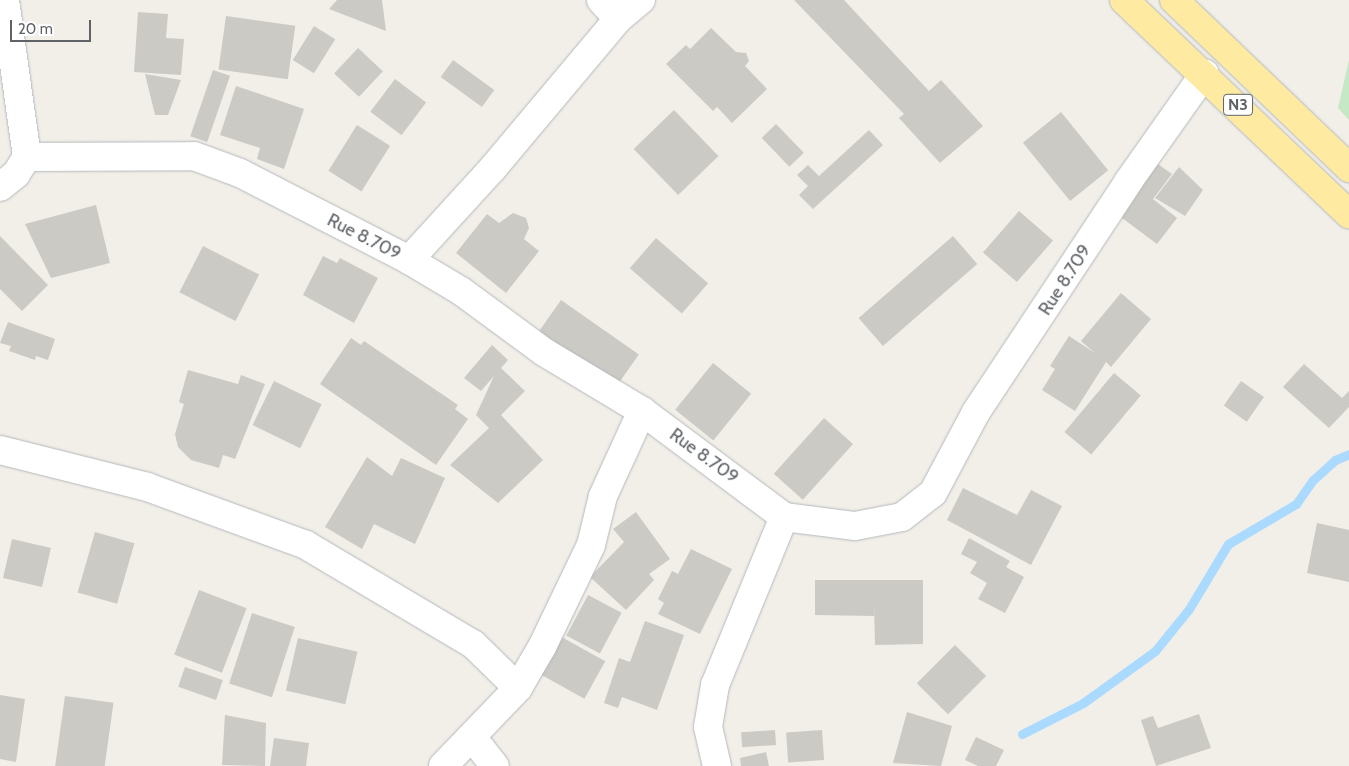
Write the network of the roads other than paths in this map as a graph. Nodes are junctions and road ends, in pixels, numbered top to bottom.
1 (5, 0) edge
2 (641, 0) edge
3 (1124, 0) edge
4 (1174, 0) edge
5 (610, 10) edge
6 (1205, 74) junction
7 (28, 157) junction
8 (1349, 168) edge
9 (0, 187) edge
10 (1349, 214) edge
11 (409, 260) junction
12 (642, 411) junction
13 (0, 450) edge
14 (784, 518) junction
15 (518, 688) junction
16 (472, 737) junction
17 (443, 766) edge
18 (495, 766) edge
19 (717, 766) edge

1 - 7 street
2 - 5 street
3 - 6 highway, N3
4 - 8 highway, N3
5 - 11 street
6 - 10 highway, N3
6 - 14 street, Rue 8.709
7 - 9 street
7 - 11 street, Rue 8.709
11 - 12 street, Rue 8.709
12 - 14 street, Rue 8.709
12 - 15 street
13 - 15 street
14 - 19 street
15 - 16 street
16 - 17 street
16 - 18 street

